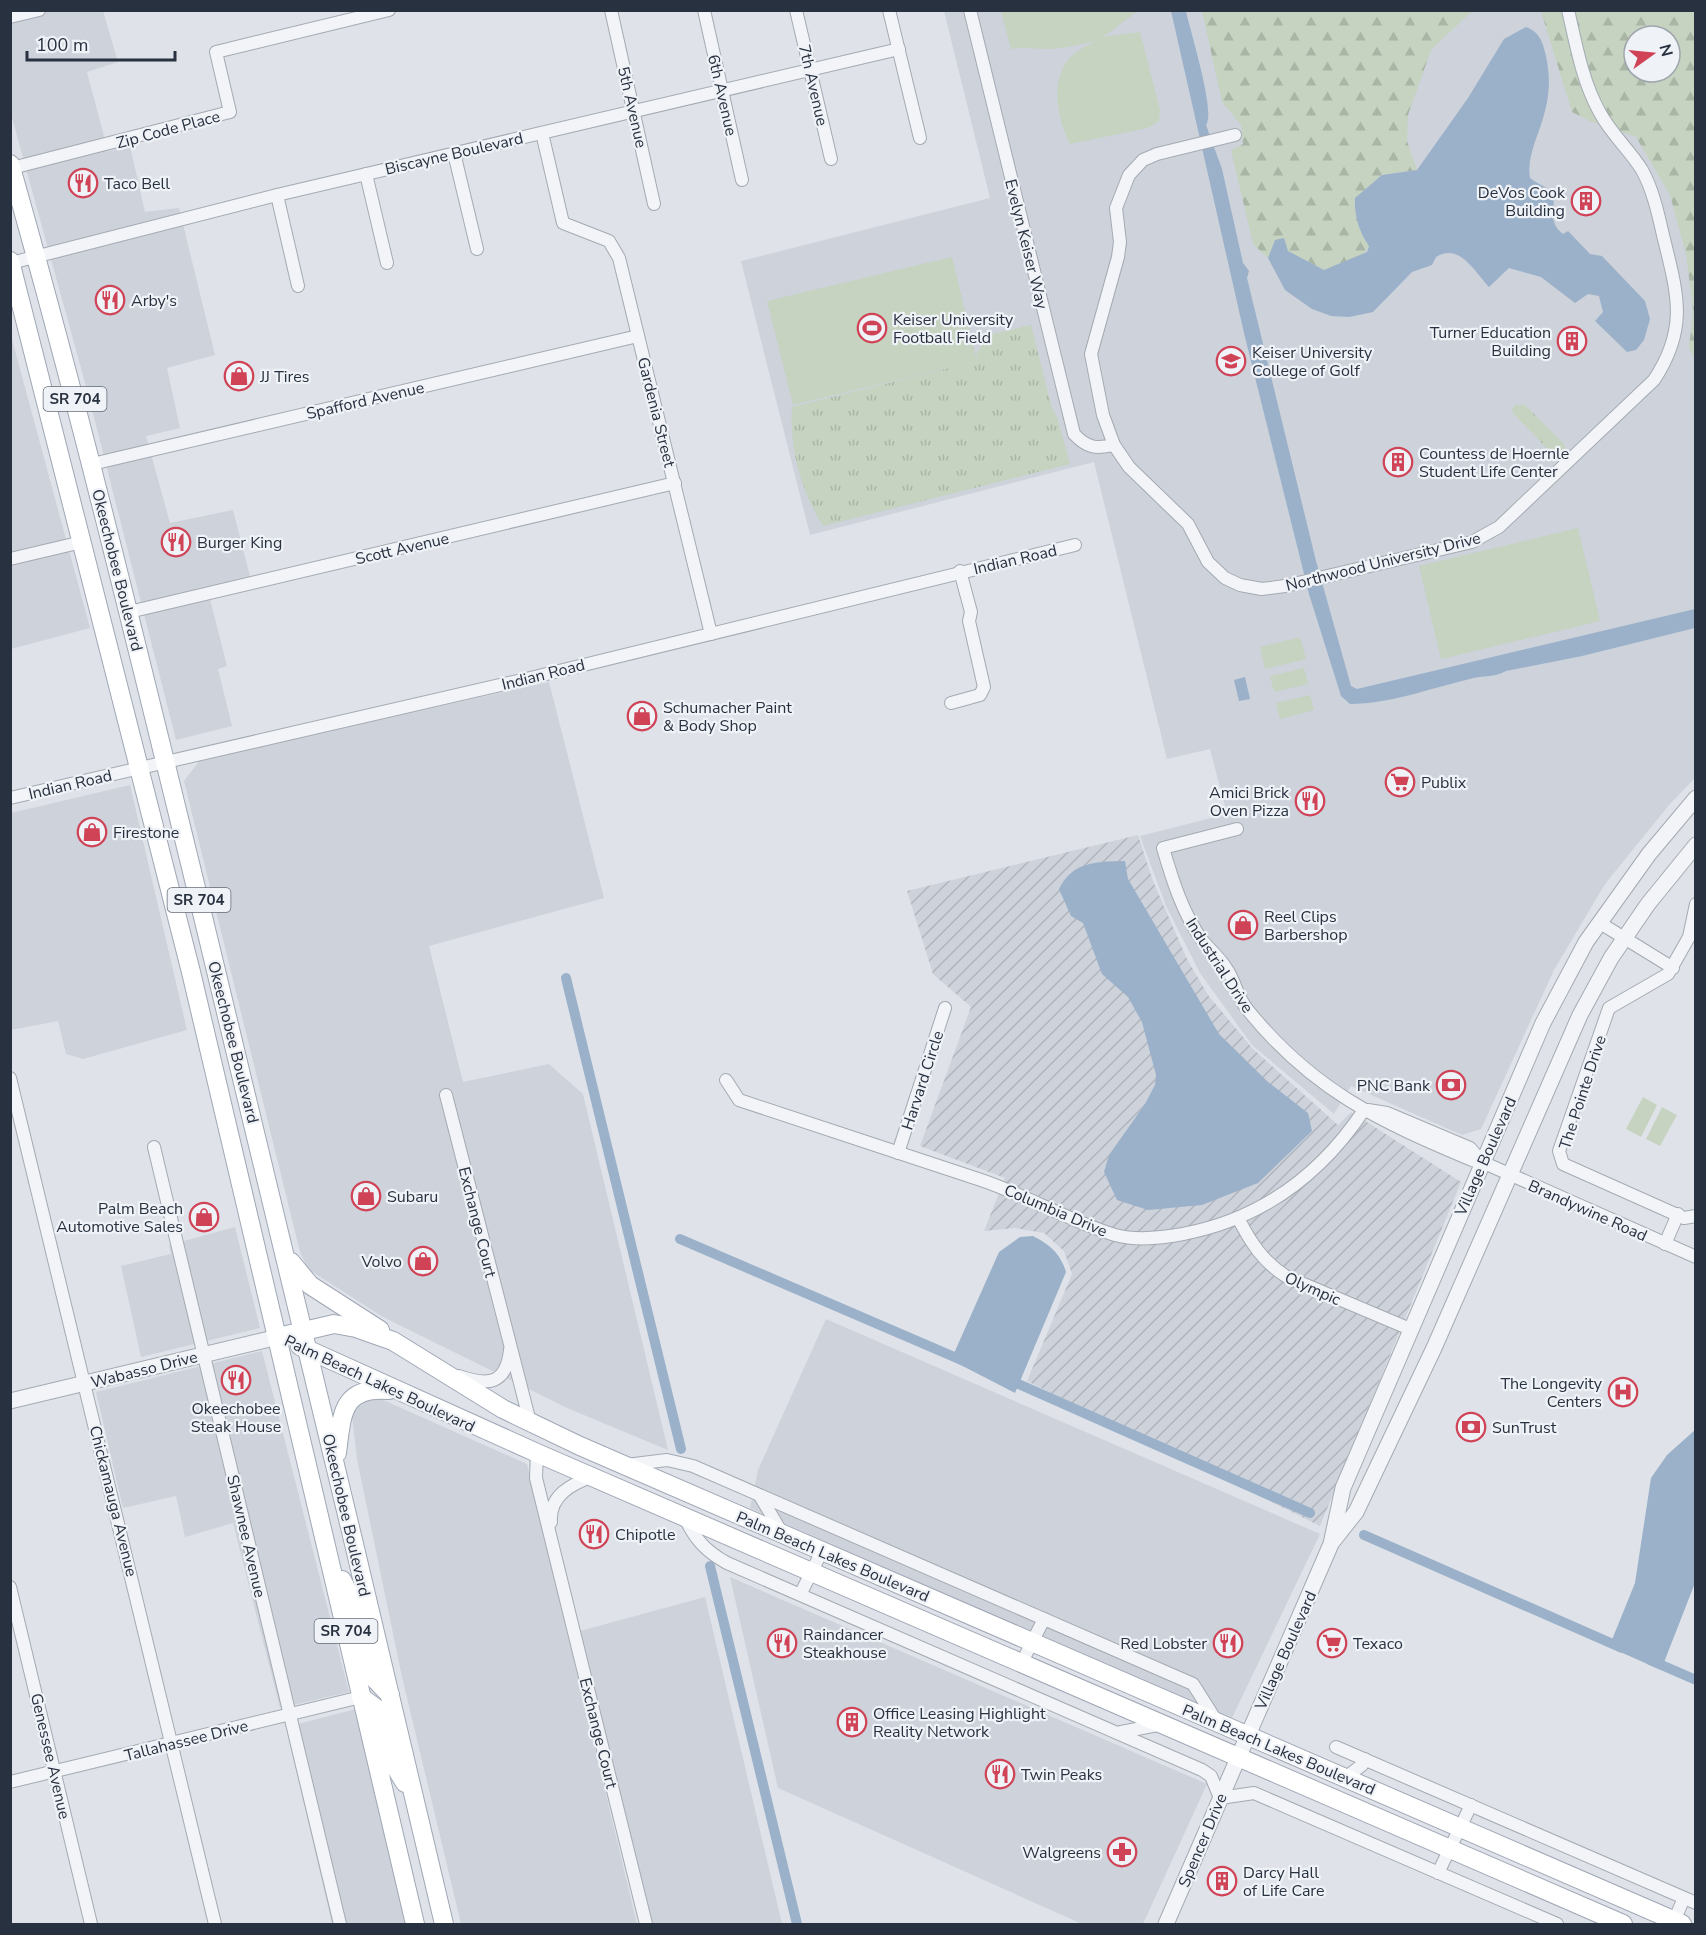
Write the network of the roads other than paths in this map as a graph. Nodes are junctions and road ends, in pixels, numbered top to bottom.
1 (39, 10) edge
2 (389, 10) edge
3 (611, 10) edge
4 (704, 10) edge
5 (796, 10) edge
6 (889, 10) edge
7 (970, 10) edge
8 (1568, 10) edge
9 (10, 17) edge
10 (899, 49) junction
11 (811, 70) junction
12 (723, 90) junction
13 (635, 111) junction
14 (542, 133) junction
15 (1235, 135) dead end
16 (920, 138) dead end
17 (454, 153) junction
18 (831, 159) dead end
19 (11, 166) edge
20 (366, 174) junction
21 (742, 180) dead end
22 (277, 195) junction
23 (654, 204) dead end
24 (477, 249) dead end
25 (38, 256) junction
26 (11, 262) edge
27 (387, 263) dead end
28 (298, 286) dead end
29 (639, 336) junction
30 (1114, 445) junction
31 (92, 464) junction
32 (675, 483) junction
33 (82, 542) junction
34 (1075, 545) dead end
35 (10, 559) edge
36 (960, 571) junction
37 (129, 612) junction
38 (711, 633) junction
39 (951, 703) dead end
40 (166, 762) junction
41 (139, 768) junction
42 (10, 798) edge
43 (1695, 798) edge
44 (1237, 829) dead end
45 (1695, 844) edge
46 (1695, 904) edge
47 (1600, 923) junction
48 (1624, 940) junction
49 (1673, 968) junction
50 (191, 972) junction
51 (945, 1008) dead end
52 (237, 1056) junction
53 (10, 1078) edge
54 (726, 1080) dead end
55 (447, 1095) dead end
56 (1364, 1110) junction
57 (154, 1148) dead end
58 (898, 1153) junction
59 (1482, 1162) junction
60 (1509, 1176) junction
61 (1678, 1214) junction
62 (1695, 1216) edge
63 (1238, 1218) junction
64 (1665, 1244) junction
65 (287, 1257) junction
66 (1695, 1257) edge
67 (1410, 1329) junction
68 (304, 1331) junction
69 (278, 1337) junction
70 (393, 1341) junction
71 (308, 1349) junction
72 (510, 1349) junction
73 (203, 1355) junction
74 (441, 1370) junction
75 (86, 1383) junction
76 (394, 1391) junction
77 (10, 1401) edge
78 (530, 1422) junction
79 (580, 1446) junction
80 (537, 1453) junction
81 (335, 1464) junction
82 (626, 1465) junction
83 (593, 1476) junction
84 (760, 1496) junction
85 (683, 1515) junction
86 (783, 1534) junction
87 (553, 1541) junction
88 (1331, 1544) junction
89 (328, 1551) junction
90 (822, 1551) junction
91 (811, 1571) junction
92 (10, 1587) edge
93 (801, 1593) junction
94 (1044, 1619) junction
95 (1032, 1642) junction
96 (1022, 1662) junction
97 (390, 1696) junction
98 (361, 1697) junction
99 (290, 1715) junction
100 (1217, 1723) junction
101 (1164, 1724) junction
102 (1120, 1732) junction
103 (1247, 1736) junction
104 (172, 1744) junction
105 (1336, 1747) dead end
106 (1238, 1756) junction
107 (1365, 1759) junction
108 (55, 1772) junction
109 (1345, 1778) junction
110 (10, 1782) edge
111 (414, 1798) junction
112 (1220, 1798) junction
113 (1471, 1805) junction
114 (1460, 1828) junction
115 (1450, 1849) junction
116 (1438, 1873) junction
117 (1690, 1901) edge
118 (415, 1922) edge
119 (1678, 1923) edge
120 (91, 1924) edge
121 (215, 1924) edge
122 (340, 1924) edge
123 (444, 1924) edge
124 (646, 1924) edge
125 (1166, 1924) edge
126 (1557, 1924) edge
127 (1623, 1924) edge

1 - 9 street
2 - 19 street, Zip Code Place
3 - 13 street, 5th Avenue
4 - 12 street, 6th Avenue
5 - 11 street, 7th Avenue
6 - 10 street
7 - 30 street, Evelyn Keiser Way
8 - 30 street, Northwood University Drive
10 - 11 street, Biscayne Boulevard
10 - 16 street
11 - 12 street, Biscayne Boulevard
11 - 18 street, 7th Avenue
12 - 13 street, Biscayne Boulevard
12 - 21 street, 6th Avenue
13 - 14 street, Biscayne Boulevard
13 - 23 street, 5th Avenue
14 - 17 street, Biscayne Boulevard
14 - 29 street, Gardenia Street
15 - 30 street, Northwood University Drive
17 - 20 street, Biscayne Boulevard
17 - 24 street
19 - 25 main road, Okeechobee Boulevard / SR 704
20 - 22 street, Biscayne Boulevard
20 - 27 street
22 - 25 street, Biscayne Boulevard
22 - 28 street
25 - 26 street, Biscayne Boulevard
25 - 31 main road, Okeechobee Boulevard / SR 704
26 - 33 main road, Okeechobee Boulevard / SR 704
29 - 31 street, Spafford Avenue
29 - 32 street, Gardenia Street
31 - 37 main road, Okeechobee Boulevard / SR 704
32 - 37 street, Scott Avenue
32 - 38 street, Gardenia Street
33 - 35 street
33 - 41 main road, Okeechobee Boulevard / SR 704
34 - 36 street, Indian Road
36 - 38 street, Indian Road
36 - 39 street
37 - 40 main road, Okeechobee Boulevard / SR 704
38 - 40 street, Indian Road
40 - 41 street, Indian Road
40 - 52 main road, Okeechobee Boulevard / SR 704
41 - 42 street, Indian Road
41 - 50 main road, Okeechobee Boulevard / SR 704
43 - 47 street, Village Boulevard
44 - 56 street, Industrial Drive
45 - 48 street, Village Boulevard
46 - 49 street, The Pointe Drive
47 - 48 street
47 - 59 street, Village Boulevard
48 - 49 street
48 - 60 street, Village Boulevard
49 - 61 street, The Pointe Drive
50 - 52 main road
50 - 69 main road, Okeechobee Boulevard / SR 704
51 - 58 street, Harvard Circle
52 - 65 main road, Okeechobee Boulevard / SR 704
53 - 75 street, Chickamauga Avenue
54 - 58 street, Columbia Drive
55 - 72 street, Exchange Court
56 - 59 street, Industrial Drive
56 - 63 street, Columbia Drive
57 - 73 street, Shawnee Avenue
58 - 63 street, Columbia Drive
59 - 60 street, Brandywine Road
59 - 67 street, Village Boulevard
60 - 64 street, Brandywine Road
60 - 88 street, Village Boulevard
61 - 62 street, The Pointe Drive
61 - 64 street
63 - 67 street, Olympic
64 - 66 street, Brandywine Road
65 - 68 main road, Okeechobee Boulevard / SR 704
65 - 70 main road
67 - 88 street, Village Boulevard
68 - 69 main road, Palm Beach Lakes Boulevard
68 - 70 main road, Palm Beach Lakes Boulevard
68 - 71 main road, Okeechobee Boulevard / SR 704
69 - 71 main road, Palm Beach Lakes Boulevard
69 - 73 street, Wabasso Drive
69 - 89 main road, Okeechobee Boulevard / SR 704
70 - 74 main road, Palm Beach Lakes Boulevard
71 - 76 main road, Palm Beach Lakes Boulevard
71 - 81 main road, Okeechobee Boulevard / SR 704
72 - 74 street
72 - 78 street, Exchange Court
73 - 75 street, Wabasso Drive
73 - 99 street, Shawnee Avenue
74 - 78 main road, Palm Beach Lakes Boulevard
75 - 77 street, Wabasso Drive
75 - 104 street, Chickamauga Avenue
76 - 80 main road, Palm Beach Lakes Boulevard
76 - 81 main road
78 - 79 main road, Palm Beach Lakes Boulevard
79 - 80 main road
79 - 82 main road, Palm Beach Lakes Boulevard
80 - 83 main road, Palm Beach Lakes Boulevard
80 - 87 street, Exchange Court
81 - 97 main road, Okeechobee Boulevard / SR 704
82 - 84 street
82 - 86 main road, Palm Beach Lakes Boulevard
83 - 85 main road, Palm Beach Lakes Boulevard
83 - 87 street, Exchange Court
84 - 86 street
84 - 94 street
85 - 91 main road, Palm Beach Lakes Boulevard
85 - 93 street
86 - 90 main road, Palm Beach Lakes Boulevard
87 - 124 street, Exchange Court
88 - 103 street, Village Boulevard
89 - 97 main road
89 - 98 main road, Okeechobee Boulevard / SR 704
90 - 91 street
90 - 95 main road, Palm Beach Lakes Boulevard
91 - 93 street
91 - 96 main road, Palm Beach Lakes Boulevard
92 - 108 street, Genessee Avenue
93 - 102 street
94 - 95 street
94 - 100 street
95 - 96 street
95 - 100 main road, Palm Beach Lakes Boulevard
96 - 101 main road, Palm Beach Lakes Boulevard
97 - 111 main road, Okeechobee Boulevard / SR 704
98 - 99 street, Tallahassee Drive
98 - 111 main road
98 - 118 main road, Okeechobee Boulevard / SR 704
99 - 104 street, Tallahassee Drive
99 - 122 street, Shawnee Avenue
100 - 103 main road, Palm Beach Lakes Boulevard
101 - 102 street
101 - 106 main road, Palm Beach Lakes Boulevard
102 - 112 street
103 - 106 street, Village Boulevard
103 - 109 main road, Palm Beach Lakes Boulevard
104 - 108 street, Tallahassee Drive
104 - 121 street, Chickamauga Avenue
105 - 107 street
106 - 112 street, Spencer Drive
106 - 115 main road, Palm Beach Lakes Boulevard
107 - 109 street
107 - 113 street
108 - 110 street, Tallahassee Drive
108 - 120 street, Genessee Avenue
109 - 114 main road, Palm Beach Lakes Boulevard
111 - 123 main road, Okeechobee Boulevard / SR 704
112 - 116 street
112 - 125 street, Spencer Drive
113 - 114 street
113 - 117 street
114 - 115 street
114 - 119 main road, Palm Beach Lakes Boulevard
115 - 116 street
115 - 127 main road, Palm Beach Lakes Boulevard
116 - 126 street
117 - 119 street

